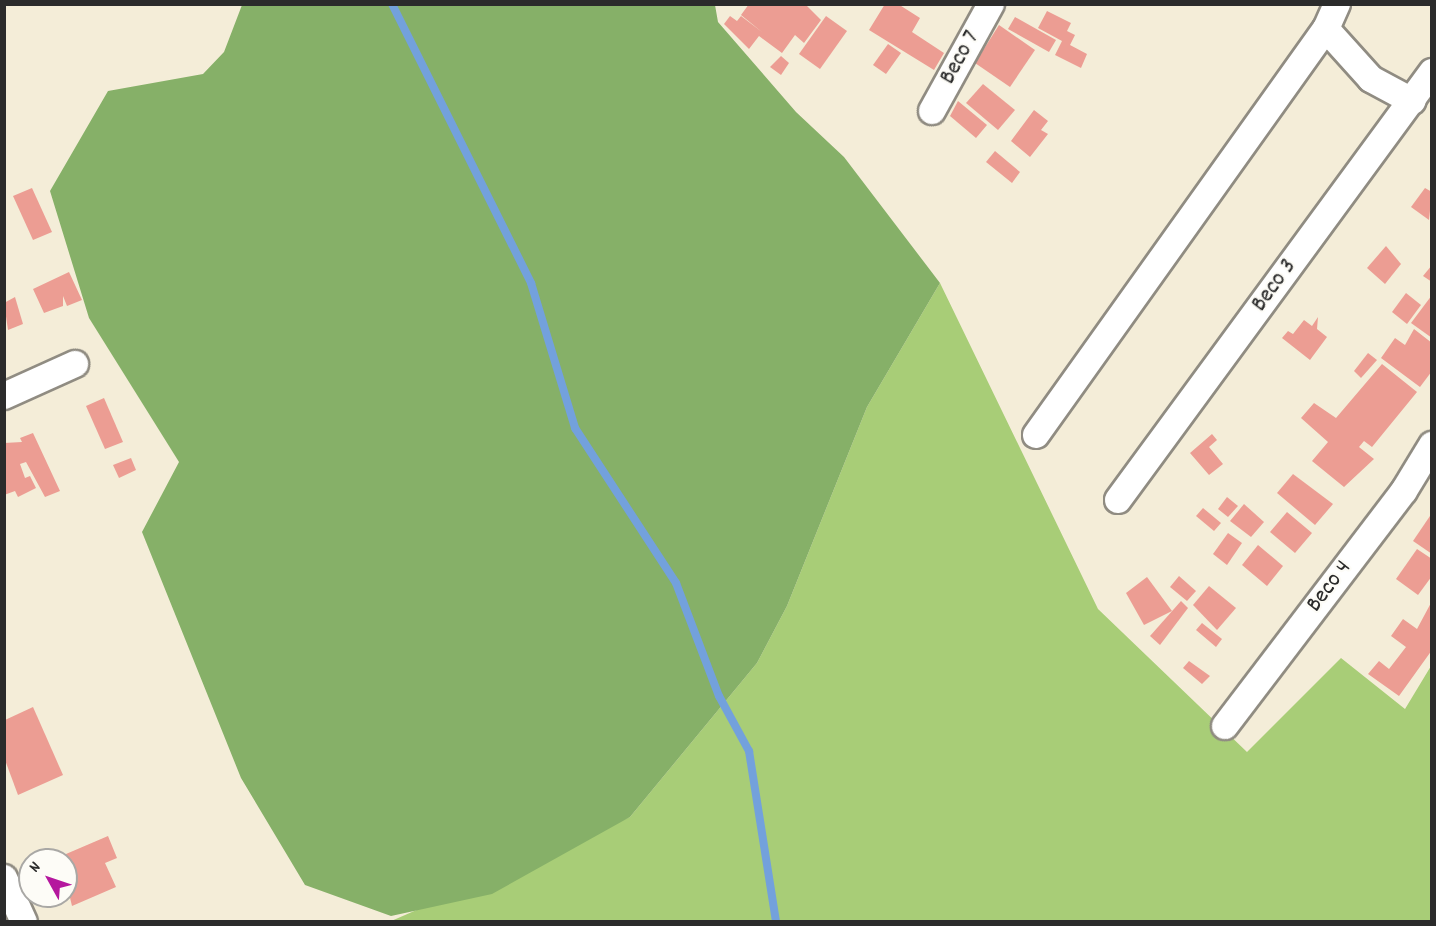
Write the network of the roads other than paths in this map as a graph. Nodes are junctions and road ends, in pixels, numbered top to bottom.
1 (991, 4) edge
2 (1337, 4) edge
3 (1326, 29) junction
4 (1431, 72) edge
5 (1412, 101) junction
6 (932, 111) dead end
7 (75, 364) dead end
8 (4, 396) edge
9 (1036, 435) dead end
10 (1431, 445) edge
11 (1118, 500) dead end
12 (1225, 726) dead end
13 (4, 878) edge
14 (24, 921) edge

1 - 6 street, Beco 7
2 - 3 street
3 - 5 street
3 - 9 street
4 - 5 street, Beco 3
5 - 11 street, Beco 3
7 - 8 street
10 - 12 street, Beco 4
13 - 14 street

